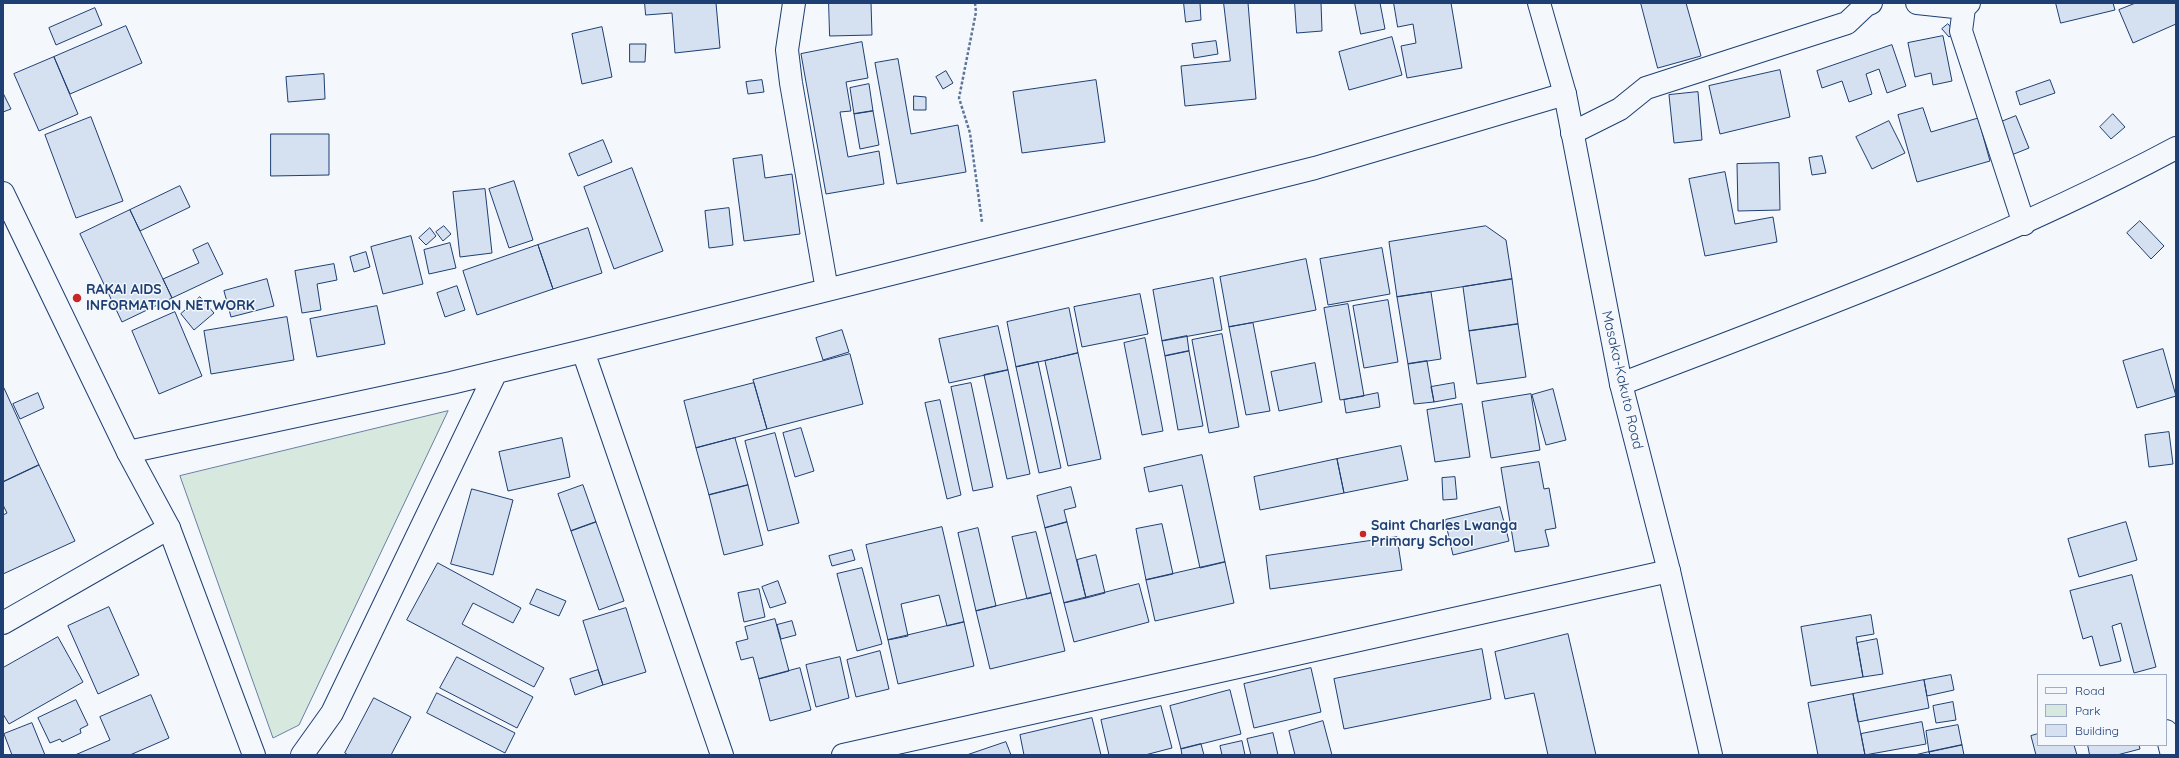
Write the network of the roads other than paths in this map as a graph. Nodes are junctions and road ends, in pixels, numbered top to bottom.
1 (794, 3) edge
2 (1539, 3) edge
3 (1871, 3) edge
4 (1917, 3) edge
5 (1966, 5) edge
6 (1564, 94) junction
7 (1572, 133) junction
8 (2176, 148) edge
9 (3, 193) edge
10 (2024, 224) junction
11 (827, 290) junction
12 (584, 351) junction
13 (496, 372) junction
14 (1621, 384) junction
15 (128, 452) junction
16 (168, 528) junction
17 (1669, 571) junction
18 (3, 623) edge
19 (2167, 735) edge
20 (254, 755) edge
21 (302, 755) edge
22 (722, 755) edge
23 (843, 755) edge
24 (1711, 755) edge
25 (2172, 755) edge

1 - 11 main road
2 - 6 main road, Masaka-Kakuto Road
3 - 7 main road
4 - 5 main road
5 - 10 main road
6 - 7 main road, Masaka-Kakuto Road
6 - 11 main road
7 - 14 main road, Masaka-Kakuto Road
8 - 10 main road
9 - 15 main road
10 - 14 main road
11 - 12 main road
12 - 13 main road
12 - 22 main road
13 - 15 main road
13 - 21 main road
14 - 17 main road, Masaka-Kakuto Road
15 - 16 main road
16 - 18 main road
16 - 20 main road
17 - 23 main road
17 - 24 main road, Masaka-Kakuto Road
19 - 25 main road

